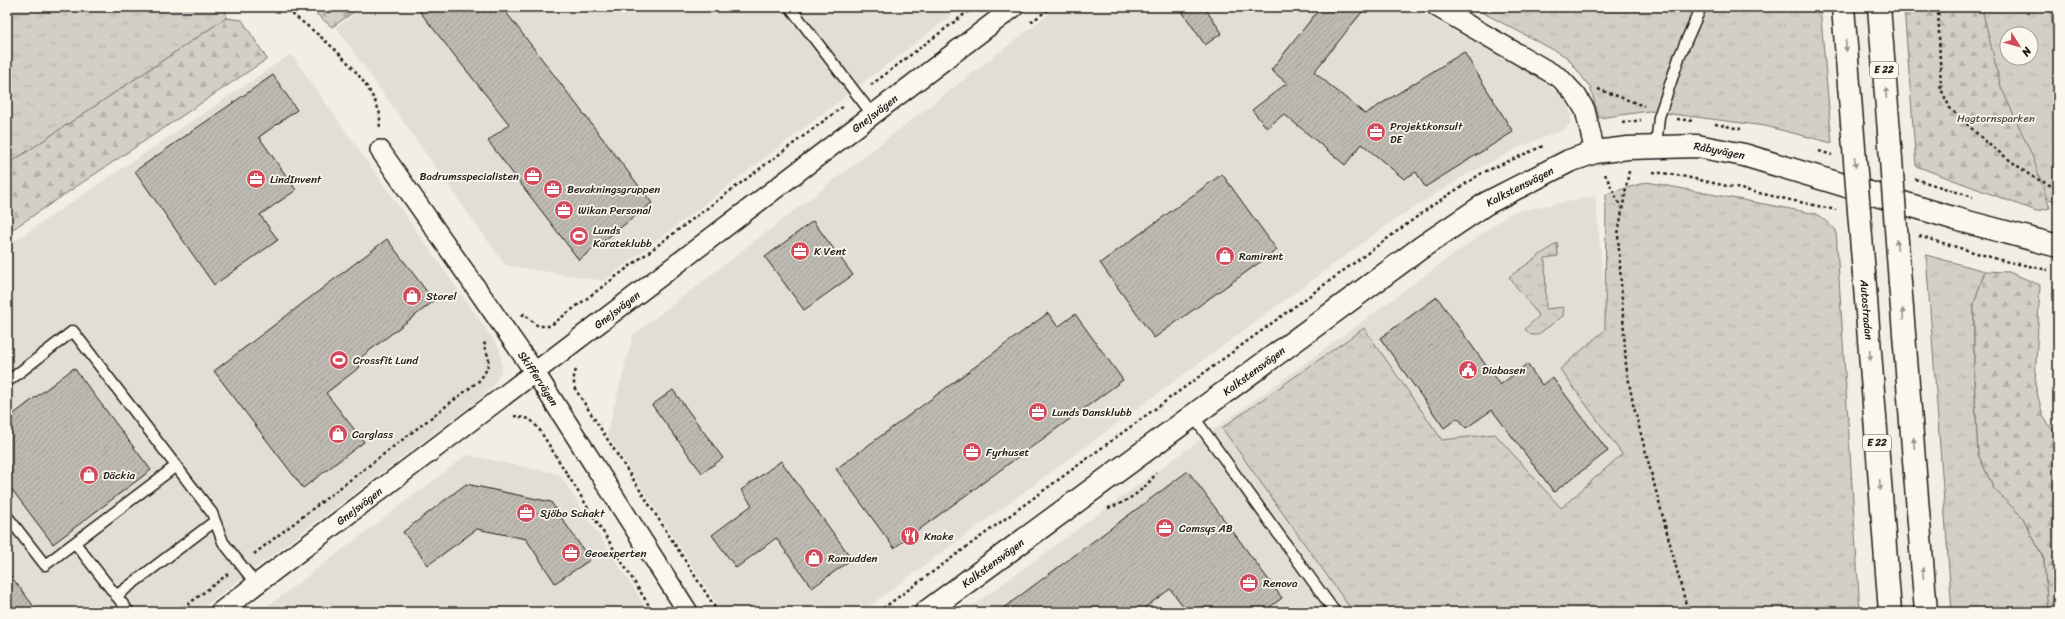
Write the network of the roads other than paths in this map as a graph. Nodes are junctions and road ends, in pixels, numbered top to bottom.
1 (790, 7) edge
2 (1014, 7) edge
3 (1437, 7) edge
4 (1701, 7) edge
5 (1843, 7) edge
6 (1879, 7) edge
7 (872, 114) junction
8 (1646, 147) junction
9 (380, 150) road end
10 (1595, 152) junction
11 (2058, 246) edge
12 (534, 371) junction
13 (7, 382) edge
14 (1193, 416) junction
15 (176, 466) junction
16 (7, 516) edge
17 (215, 521) junction
18 (74, 543) junction
19 (256, 584) junction
20 (116, 596) junction
21 (129, 612) edge
22 (220, 612) edge
23 (688, 612) edge
24 (926, 612) edge
25 (1335, 612) edge
26 (1890, 612) edge
27 (1926, 612) edge

1 - 7 lane
2 - 7 street, Gnejsvägen
3 - 10 street
4 - 8 lane
5 -> 26 main road, Autostradan / E 22, bridge
27 -> 6 main road, E 22, bridge
7 - 12 street, Gnejsvägen
8 - 10 main road, Råbyvägen
8 - 11 main road, Råbyvägen
9 - 12 street, Skiffervägen
10 - 14 main road, Kalkstensvägen
12 - 19 street, Gnejsvägen
12 - 23 street, Skiffervägen
13 - 15 lane
14 - 24 main road, Kalkstensvägen
14 - 25 lane
15 - 17 lane
15 - 18 lane
16 - 18 lane
17 - 19 lane
17 - 20 lane
18 - 20 lane
19 - 22 street, Gnejsvägen
20 - 21 lane

